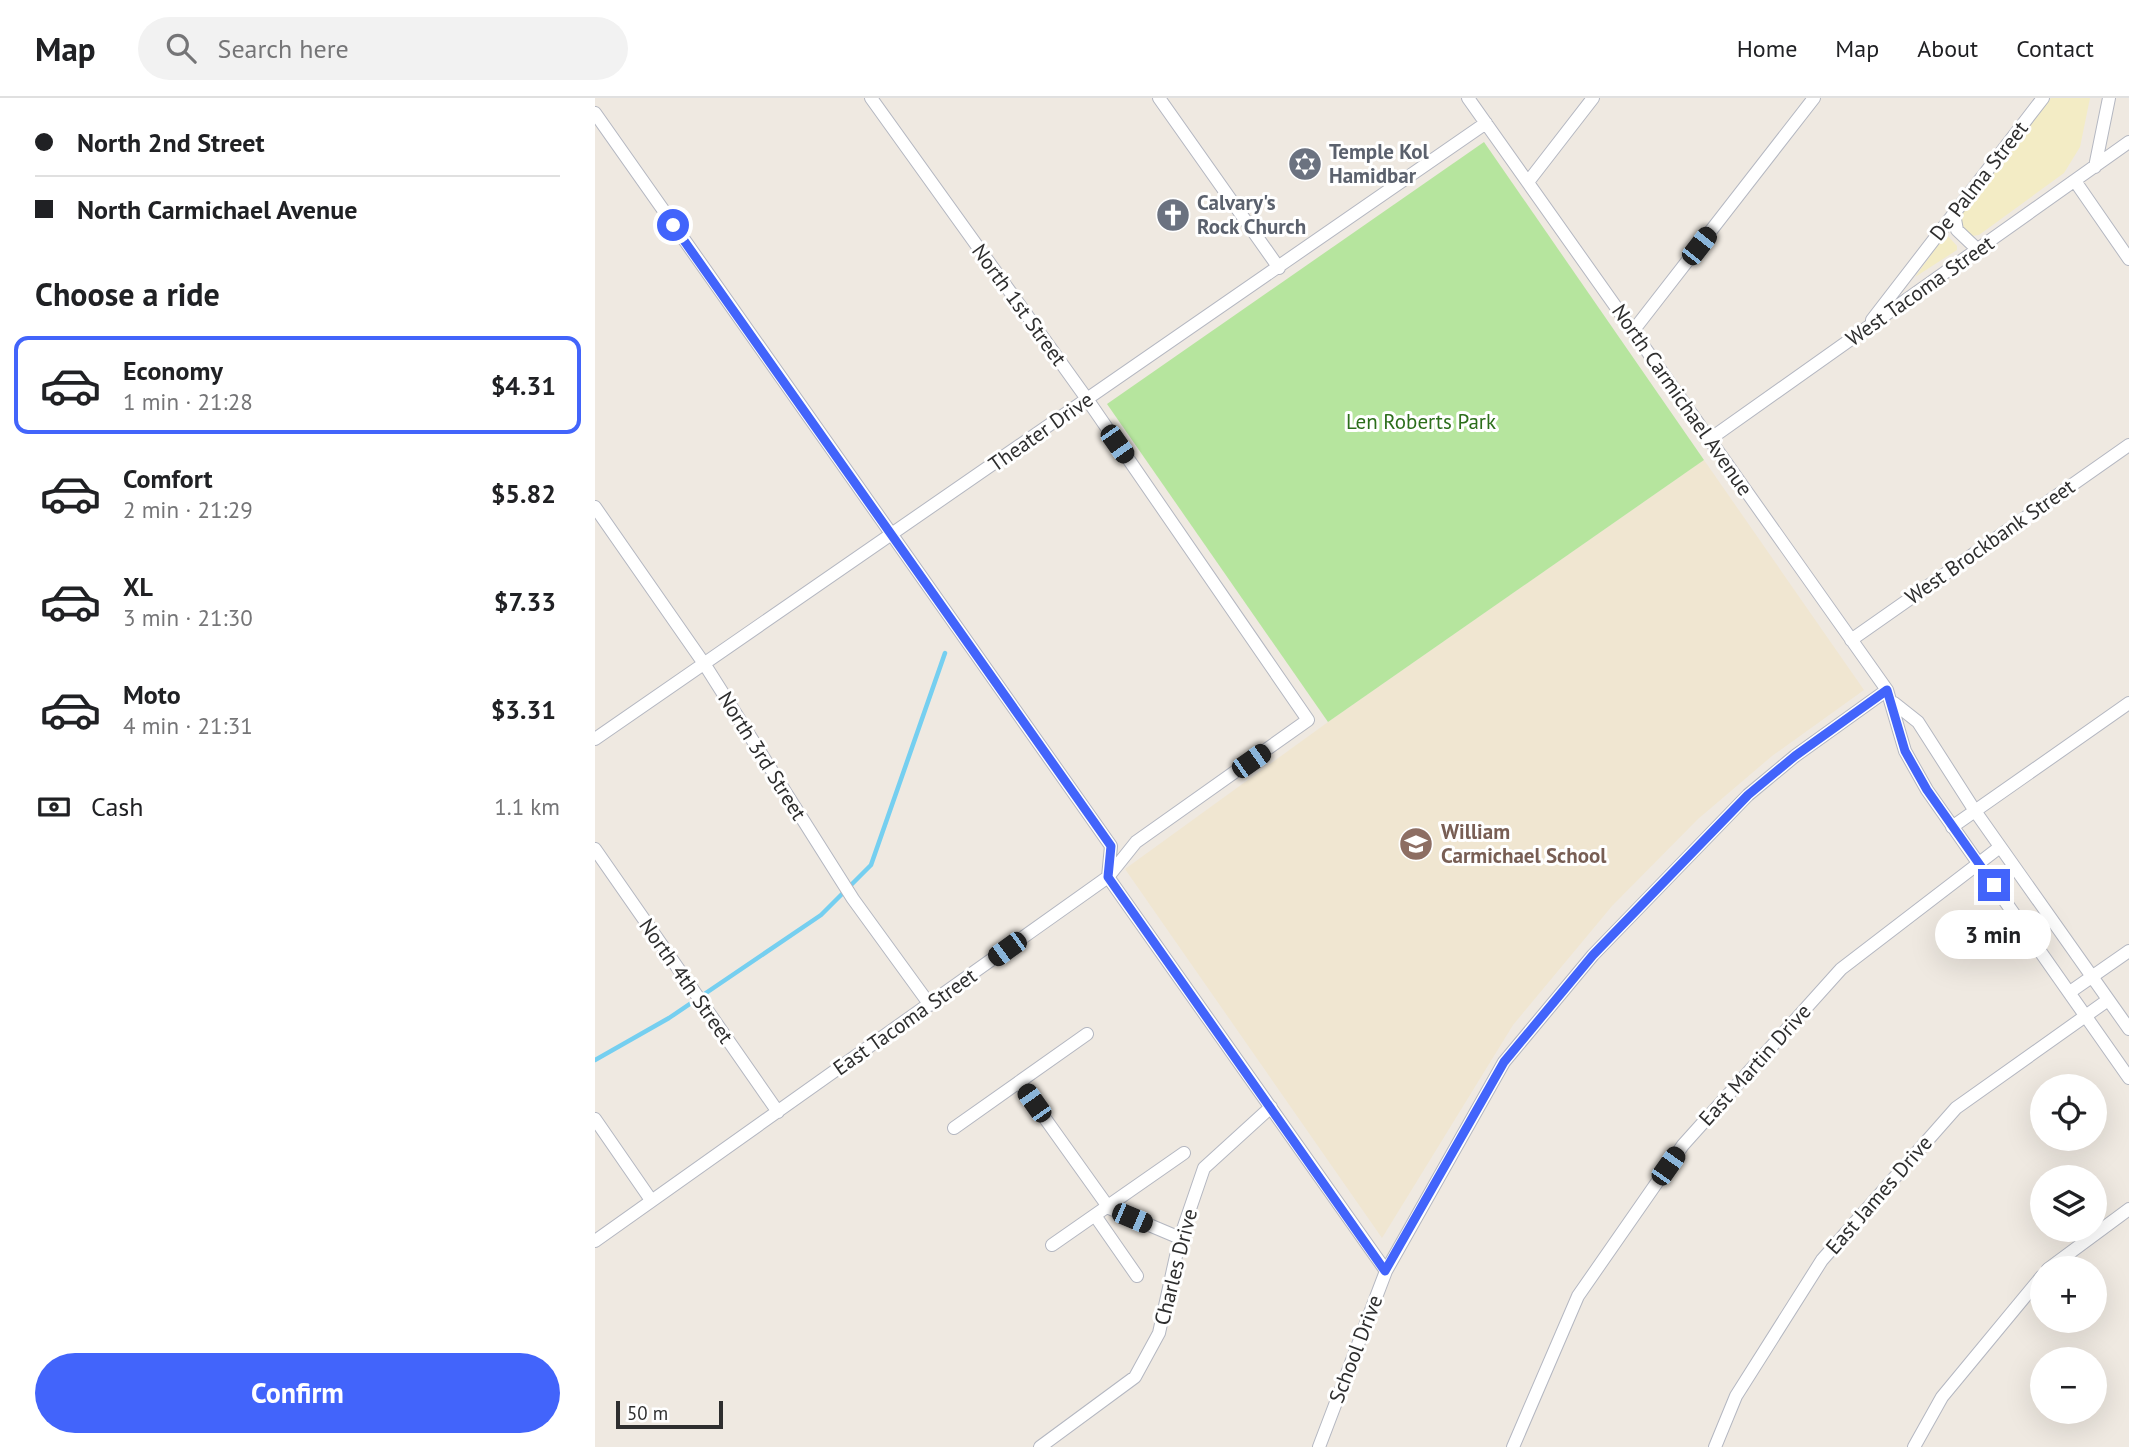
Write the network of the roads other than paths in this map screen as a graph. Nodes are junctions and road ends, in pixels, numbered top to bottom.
1 (871, 98) edge
2 (1159, 98) edge
3 (1468, 98) edge
4 (1593, 98) edge
5 (1814, 98) edge
6 (2043, 98) edge
7 (2109, 98) edge
8 (595, 113) edge
9 (1486, 123) junction
10 (2129, 142) edge
11 (2095, 167) junction
12 (2075, 181) junction
13 (1528, 182) junction
14 (1954, 214) junction
15 (1978, 250) junction
16 (2129, 259) edge
17 (1279, 268) junction
18 (1864, 330) junction
19 (1633, 331) junction
20 (1087, 400) junction
21 (1710, 439) junction
22 (2129, 445) edge
23 (595, 507) edge
24 (893, 535) junction
25 (1851, 639) junction
26 (705, 665) junction
27 (1890, 696) junction
28 (2129, 703) edge
29 (1308, 720) joint
30 (595, 739) edge
31 (1975, 811) junction
32 (1952, 827) junction
33 (2000, 847) junction
34 (595, 849) edge
35 (1978, 864) junction
36 (1108, 877) junction
37 (2129, 951) edge
38 (2092, 977) junction
39 (2070, 992) junction
40 (2108, 1000) junction
41 (930, 1005) junction
42 (2086, 1016) junction
43 (2129, 1029) edge
44 (1087, 1034) dead end
45 (2129, 1078) edge
46 (1020, 1082) junction
47 (1271, 1107) junction
48 (778, 1112) junction
49 (595, 1119) edge
50 (954, 1128) dead end
51 (1184, 1153) dead end
52 (651, 1200) junction
53 (1109, 1208) junction
54 (2129, 1209) edge
55 (1096, 1217) junction
56 (1180, 1238) junction
57 (595, 1241) edge
58 (1052, 1245) dead end
59 (2066, 1256) edge
60 (1385, 1271) junction
61 (1137, 1276) dead end
62 (2030, 1291) edge
63 (1040, 1447) edge
64 (1319, 1447) edge
65 (1513, 1447) edge
66 (1715, 1447) edge
67 (1915, 1447) edge

1 - 20 street, North 1st Street
2 - 17 street
3 - 9 street, North Carmichael Avenue
4 - 13 street
5 - 19 street
6 - 14 street, De Palma Street
7 - 11 street
8 - 24 street
9 - 13 street, North Carmichael Avenue
9 - 17 street, Theater Drive
10 - 11 street, West Tacoma Street
11 - 12 street, West Tacoma Street
12 - 15 street, West Tacoma Street
12 - 16 street
13 - 19 street, North Carmichael Avenue
14 - 15 street
14 - 18 street, De Palma Street
15 - 18 street, West Tacoma Street
17 - 20 street, Theater Drive
18 - 21 street, West Tacoma Street
19 - 21 street, North Carmichael Avenue
20 - 24 street, Theater Drive
20 - 29 street, North 1st Street
21 - 25 street, North Carmichael Avenue
22 - 25 street, West Brockbank Street
23 - 26 street, North 3rd Street
24 - 26 street, Theater Drive
24 - 36 street
25 - 27 street, North Carmichael Avenue
26 - 30 street, Theater Drive
26 - 41 street, North 3rd Street
27 - 31 street, North Carmichael Avenue
27 - 32 street, North Carmichael Avenue
27 - 60 street, School Drive
28 - 31 street
29 - 36 street, East Tacoma Street
31 - 32 street
31 - 33 street, North Carmichael Avenue
32 - 35 street, North Carmichael Avenue
33 - 35 street, East Martin Drive
33 - 38 street, North Carmichael Avenue
34 - 48 street, North 4th Street
35 - 39 street, North Carmichael Avenue
35 - 65 street, East Martin Drive
36 - 41 street, East Tacoma Street
36 - 47 street
37 - 38 street
38 - 39 street
38 - 40 street, North Carmichael Avenue
39 - 42 street, North Carmichael Avenue
40 - 42 street, East James Drive
40 - 43 street, North Carmichael Avenue
41 - 48 street, East Tacoma Street
42 - 45 street, North Carmichael Avenue
42 - 66 street, East James Drive
44 - 46 street
46 - 50 street
46 - 53 street
47 - 56 street, Charles Drive
47 - 60 street
48 - 52 street, East Tacoma Street
49 - 52 street
51 - 53 street
52 - 57 street, East Tacoma Street
53 - 55 street
53 - 56 street
54 - 59 street
55 - 58 street
55 - 61 street
56 - 63 street, Charles Drive
60 - 64 street, School Drive
62 - 67 street

